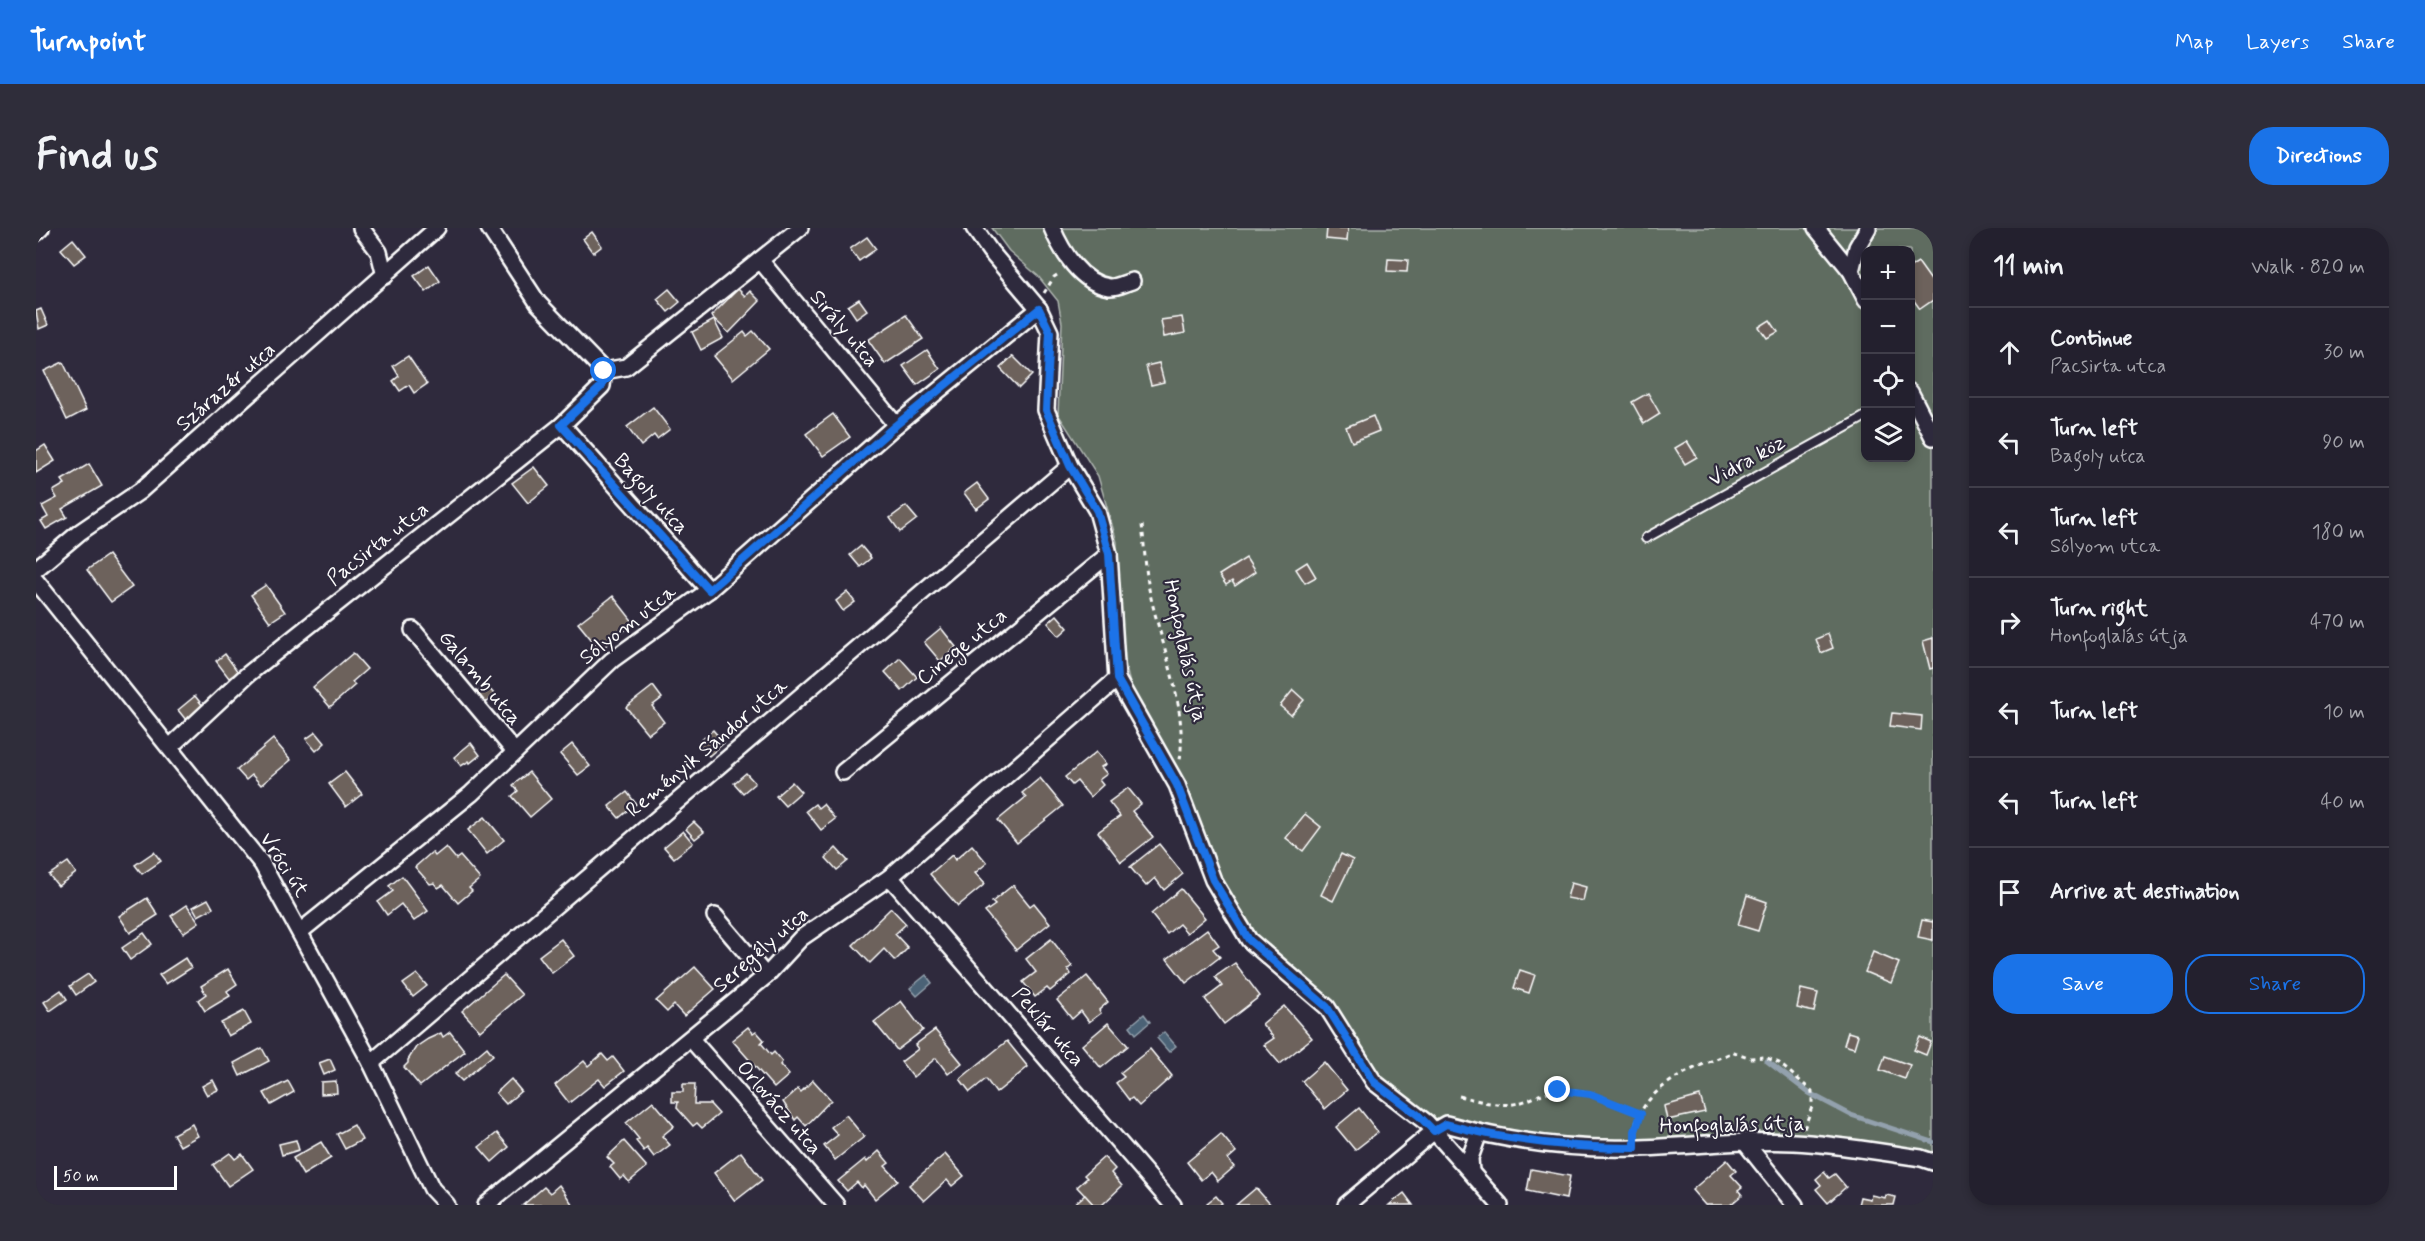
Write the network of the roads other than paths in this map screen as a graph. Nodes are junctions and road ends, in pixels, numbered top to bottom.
1 (41, 228) edge
2 (361, 228) edge
3 (437, 228) edge
4 (489, 228) edge
5 (800, 228) edge
6 (974, 228) edge
7 (1052, 228) edge
8 (1816, 228) edge
9 (1869, 228) edge
10 (36, 232) edge
11 (760, 260) junction
12 (1851, 271) junction
13 (385, 276) junction
14 (1132, 281) dead end
15 (1861, 290) edge
16 (1039, 309) junction
17 (604, 371) junction
18 (1915, 400) edge
19 (1861, 419) edge
20 (561, 425) junction
21 (896, 425) junction
22 (1933, 437) edge
23 (1070, 466) junction
24 (1646, 538) dead end
25 (1109, 554) junction
26 (36, 569) edge
27 (38, 589) edge
28 (709, 590) junction
29 (413, 630) dead end
30 (1117, 679) junction
31 (170, 747) junction
32 (515, 752) junction
33 (843, 772) dead end
34 (890, 877) junction
35 (715, 916) dead end
36 (301, 931) junction
37 (766, 976) junction
38 (691, 1039) junction
39 (371, 1063) junction
40 (1434, 1131) junction
41 (1479, 1133) junction
42 (1744, 1142) junction
43 (1933, 1162) edge
44 (1471, 1172) junction
45 (447, 1205) edge
46 (486, 1205) edge
47 (836, 1205) edge
48 (1173, 1205) edge
49 (1346, 1205) edge
50 (1500, 1205) edge
51 (1795, 1205) edge

1 - 10 street
2 - 13 street
3 - 13 street, Szárazér utca
4 - 17 street
5 - 11 street
6 - 16 street
7 - 14 street
8 - 12 street
9 - 12 street
11 - 17 street
11 - 21 street, Sirály utca
12 - 15 street
13 - 26 street, Szárazér utca
16 - 21 street, Sólyom utca
16 - 23 street
17 - 20 street, Pacsirta utca
18 - 22 street
19 - 24 lane, Vidra köz
20 - 28 street, Bagoly utca
20 - 31 street, Pacsirta utca
21 - 28 street, Sólyom utca
23 - 25 street
23 - 39 street, Reményik Sándor utca
25 - 30 street
25 - 33 street, Cinege utca
27 - 31 street, Vróci út
28 - 32 street, Sólyom utca
29 - 32 street, Galamb utca
30 - 34 street, Seregély utca
30 - 40 street
31 - 36 street, Vróci út
32 - 36 street, Sólyom utca
34 - 37 street, Seregély utca
34 - 48 street, Peklár utca
35 - 37 street
36 - 39 street, Vróci út
37 - 38 street, Seregély utca
38 - 46 street, Seregély utca
38 - 47 street, Orlovácz utca
39 - 45 street, Vróci út
40 - 41 street, Honfoglalás útja
40 - 44 street
40 - 49 street
41 - 42 street, Honfoglalás útja
41 - 44 street
42 - 43 street, Honfoglalás útja
42 - 51 street
44 - 50 street

